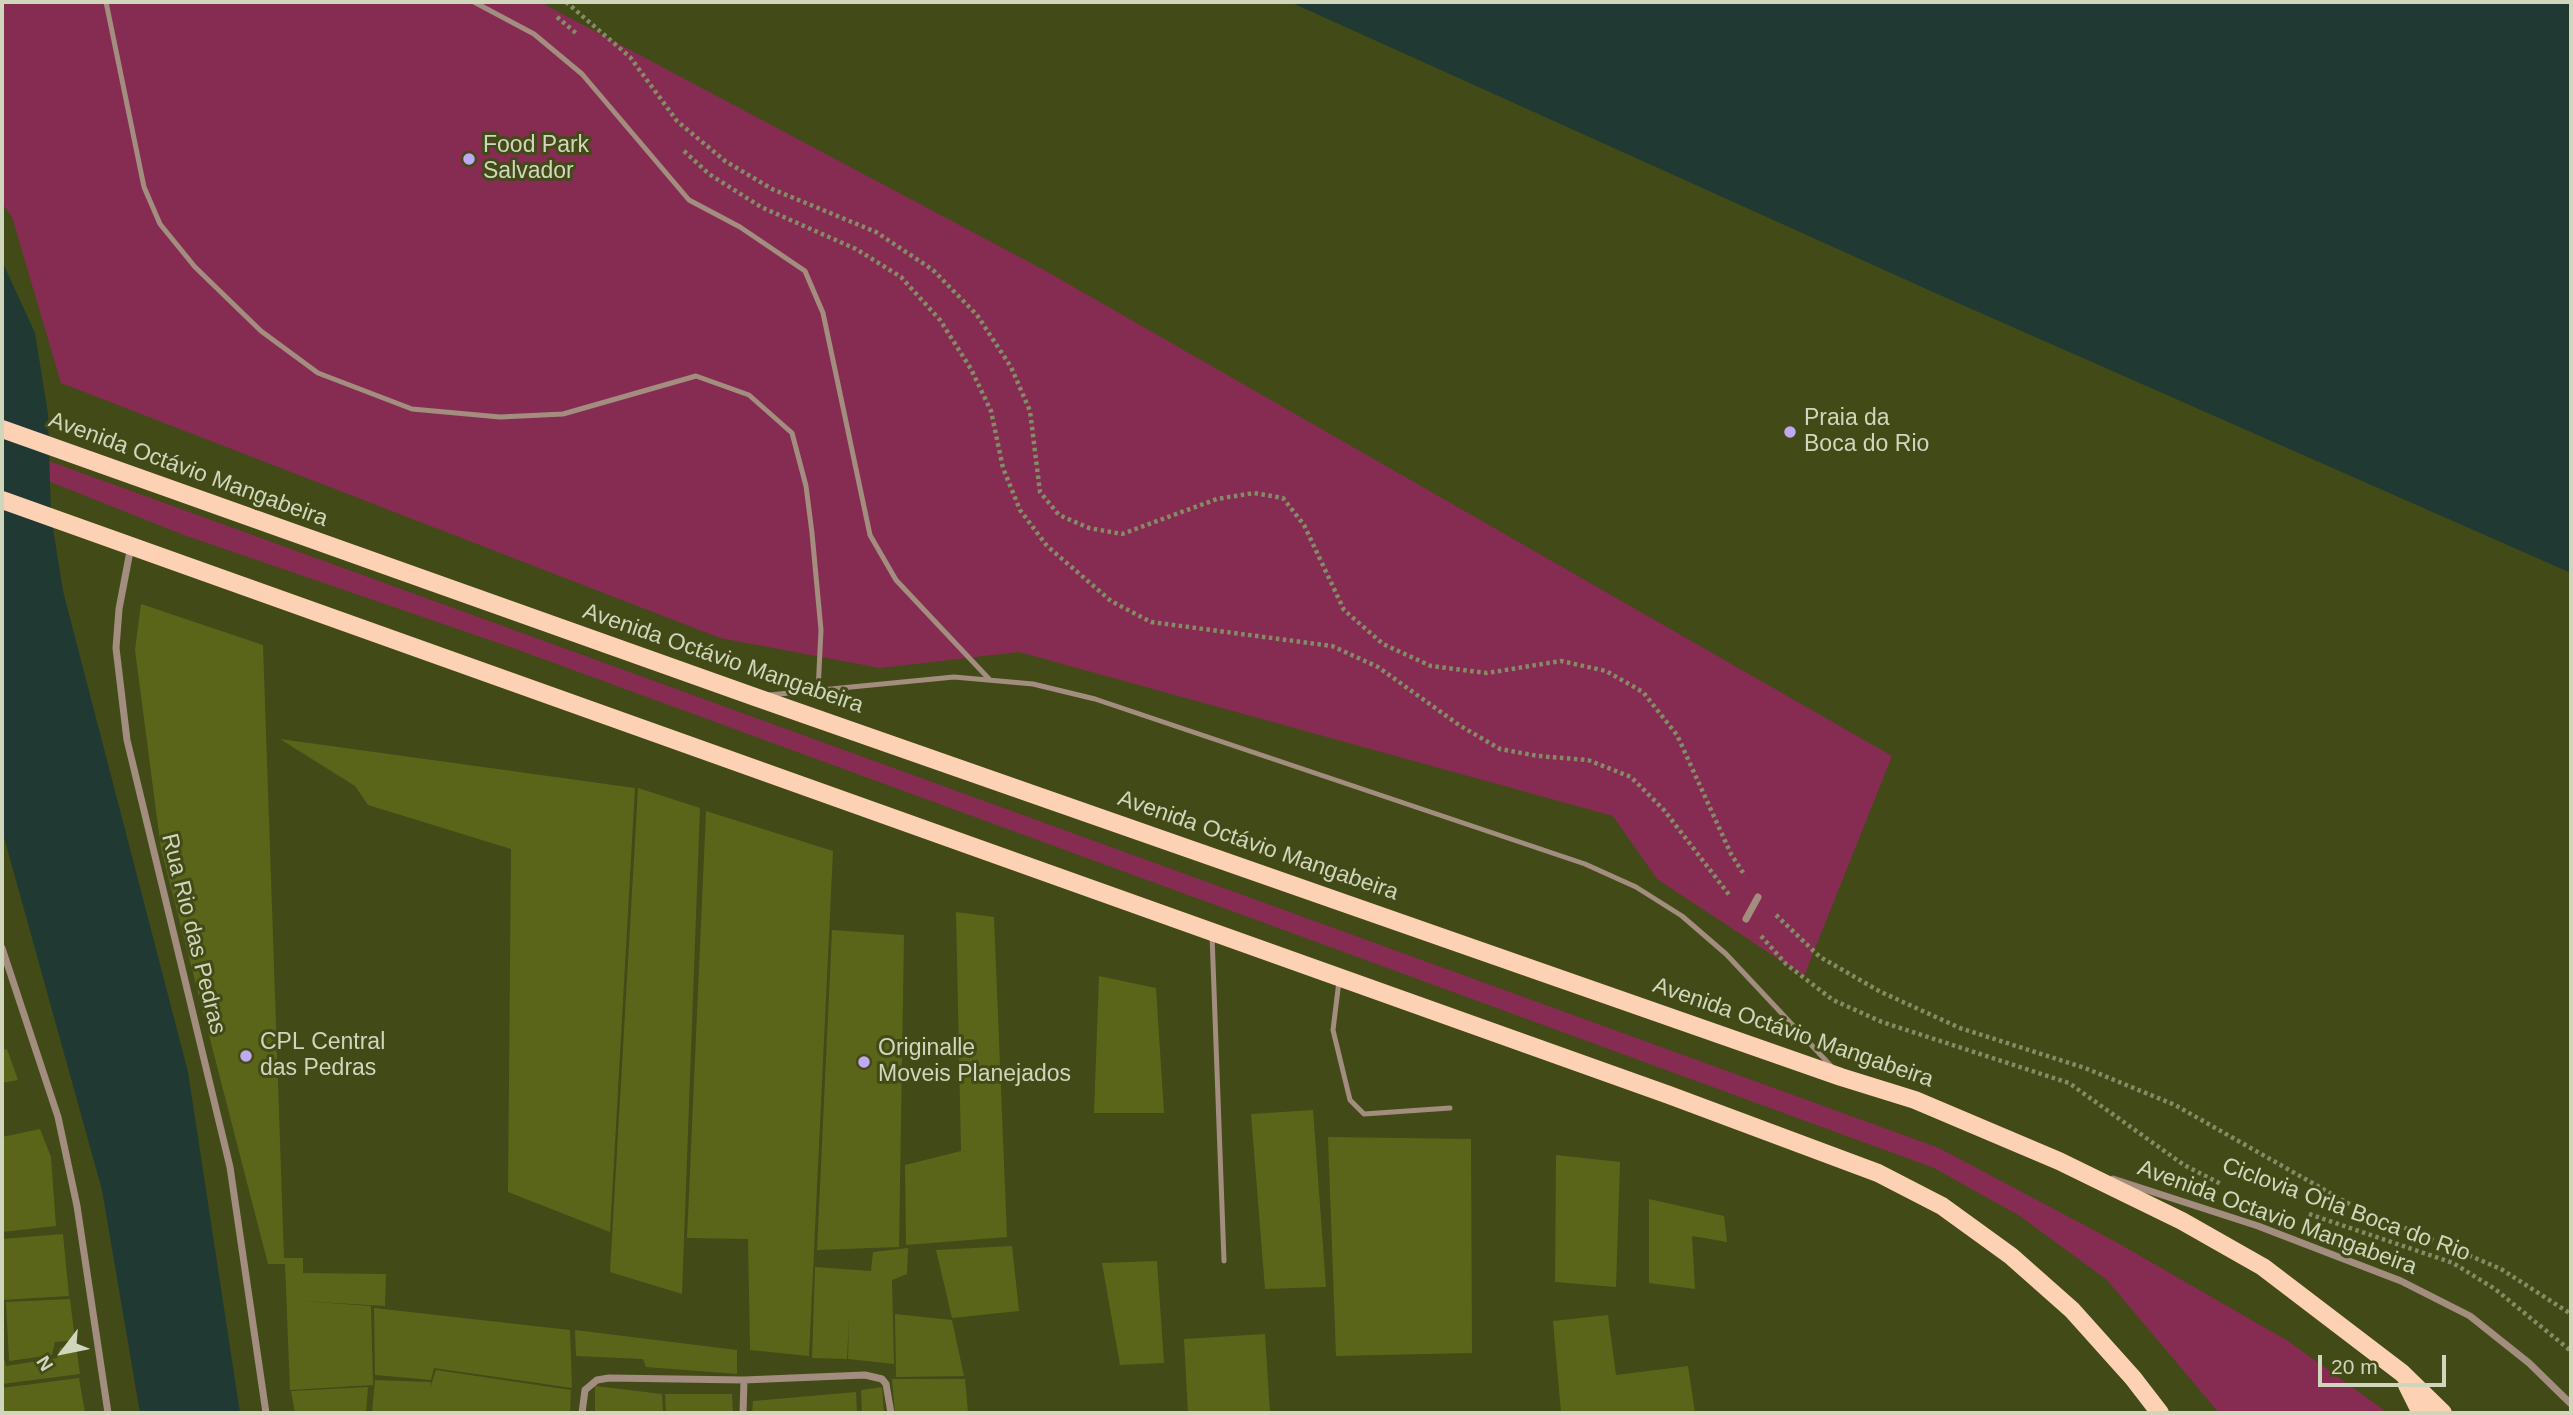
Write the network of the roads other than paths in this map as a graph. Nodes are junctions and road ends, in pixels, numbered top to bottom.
1 (106, 2) edge
2 (474, 2) edge
3 (2, 429) edge
4 (2, 500) edge
5 (131, 546) junction
6 (990, 680) junction
7 (818, 691) junction
8 (755, 697) junction
9 (1759, 897) road end
10 (1746, 919) road end
11 (1212, 933) junction
12 (2, 948) edge
13 (1339, 979) junction
14 (1841, 1077) junction
15 (1450, 1108) dead end
16 (2059, 1161) junction
17 (1224, 1261) dead end
18 (2402, 1373) junction
19 (744, 1380) junction
20 (2571, 1404) edge
21 (108, 1413) edge
22 (266, 1413) edge
23 (582, 1413) edge
24 (743, 1413) edge
25 (891, 1413) edge
26 (2160, 1413) edge
27 (2421, 1413) edge
28 (2443, 1413) edge

1 - 7 lane
2 - 6 lane
3 - 8 main road, Avenida Octávio Mangabeira
4 - 5 main road
5 - 11 main road
5 - 22 street, Rua Rio das Pedras
6 - 7 lane
6 - 14 lane
7 - 8 lane
8 - 14 main road, Avenida Octávio Mangabeira
9 - 10 street
11 - 13 main road
11 - 17 lane
12 - 21 street
13 - 15 lane
13 - 26 main road
14 - 16 main road, Avenida Octávio Mangabeira
16 - 18 main road, Avenida Octávio Mangabeira
16 - 20 street, Avenida Octavio Mangabeira
18 - 27 main road
18 - 28 main road, Avenida Octávio Mangabeira
19 - 23 street
19 - 24 street
19 - 25 street

